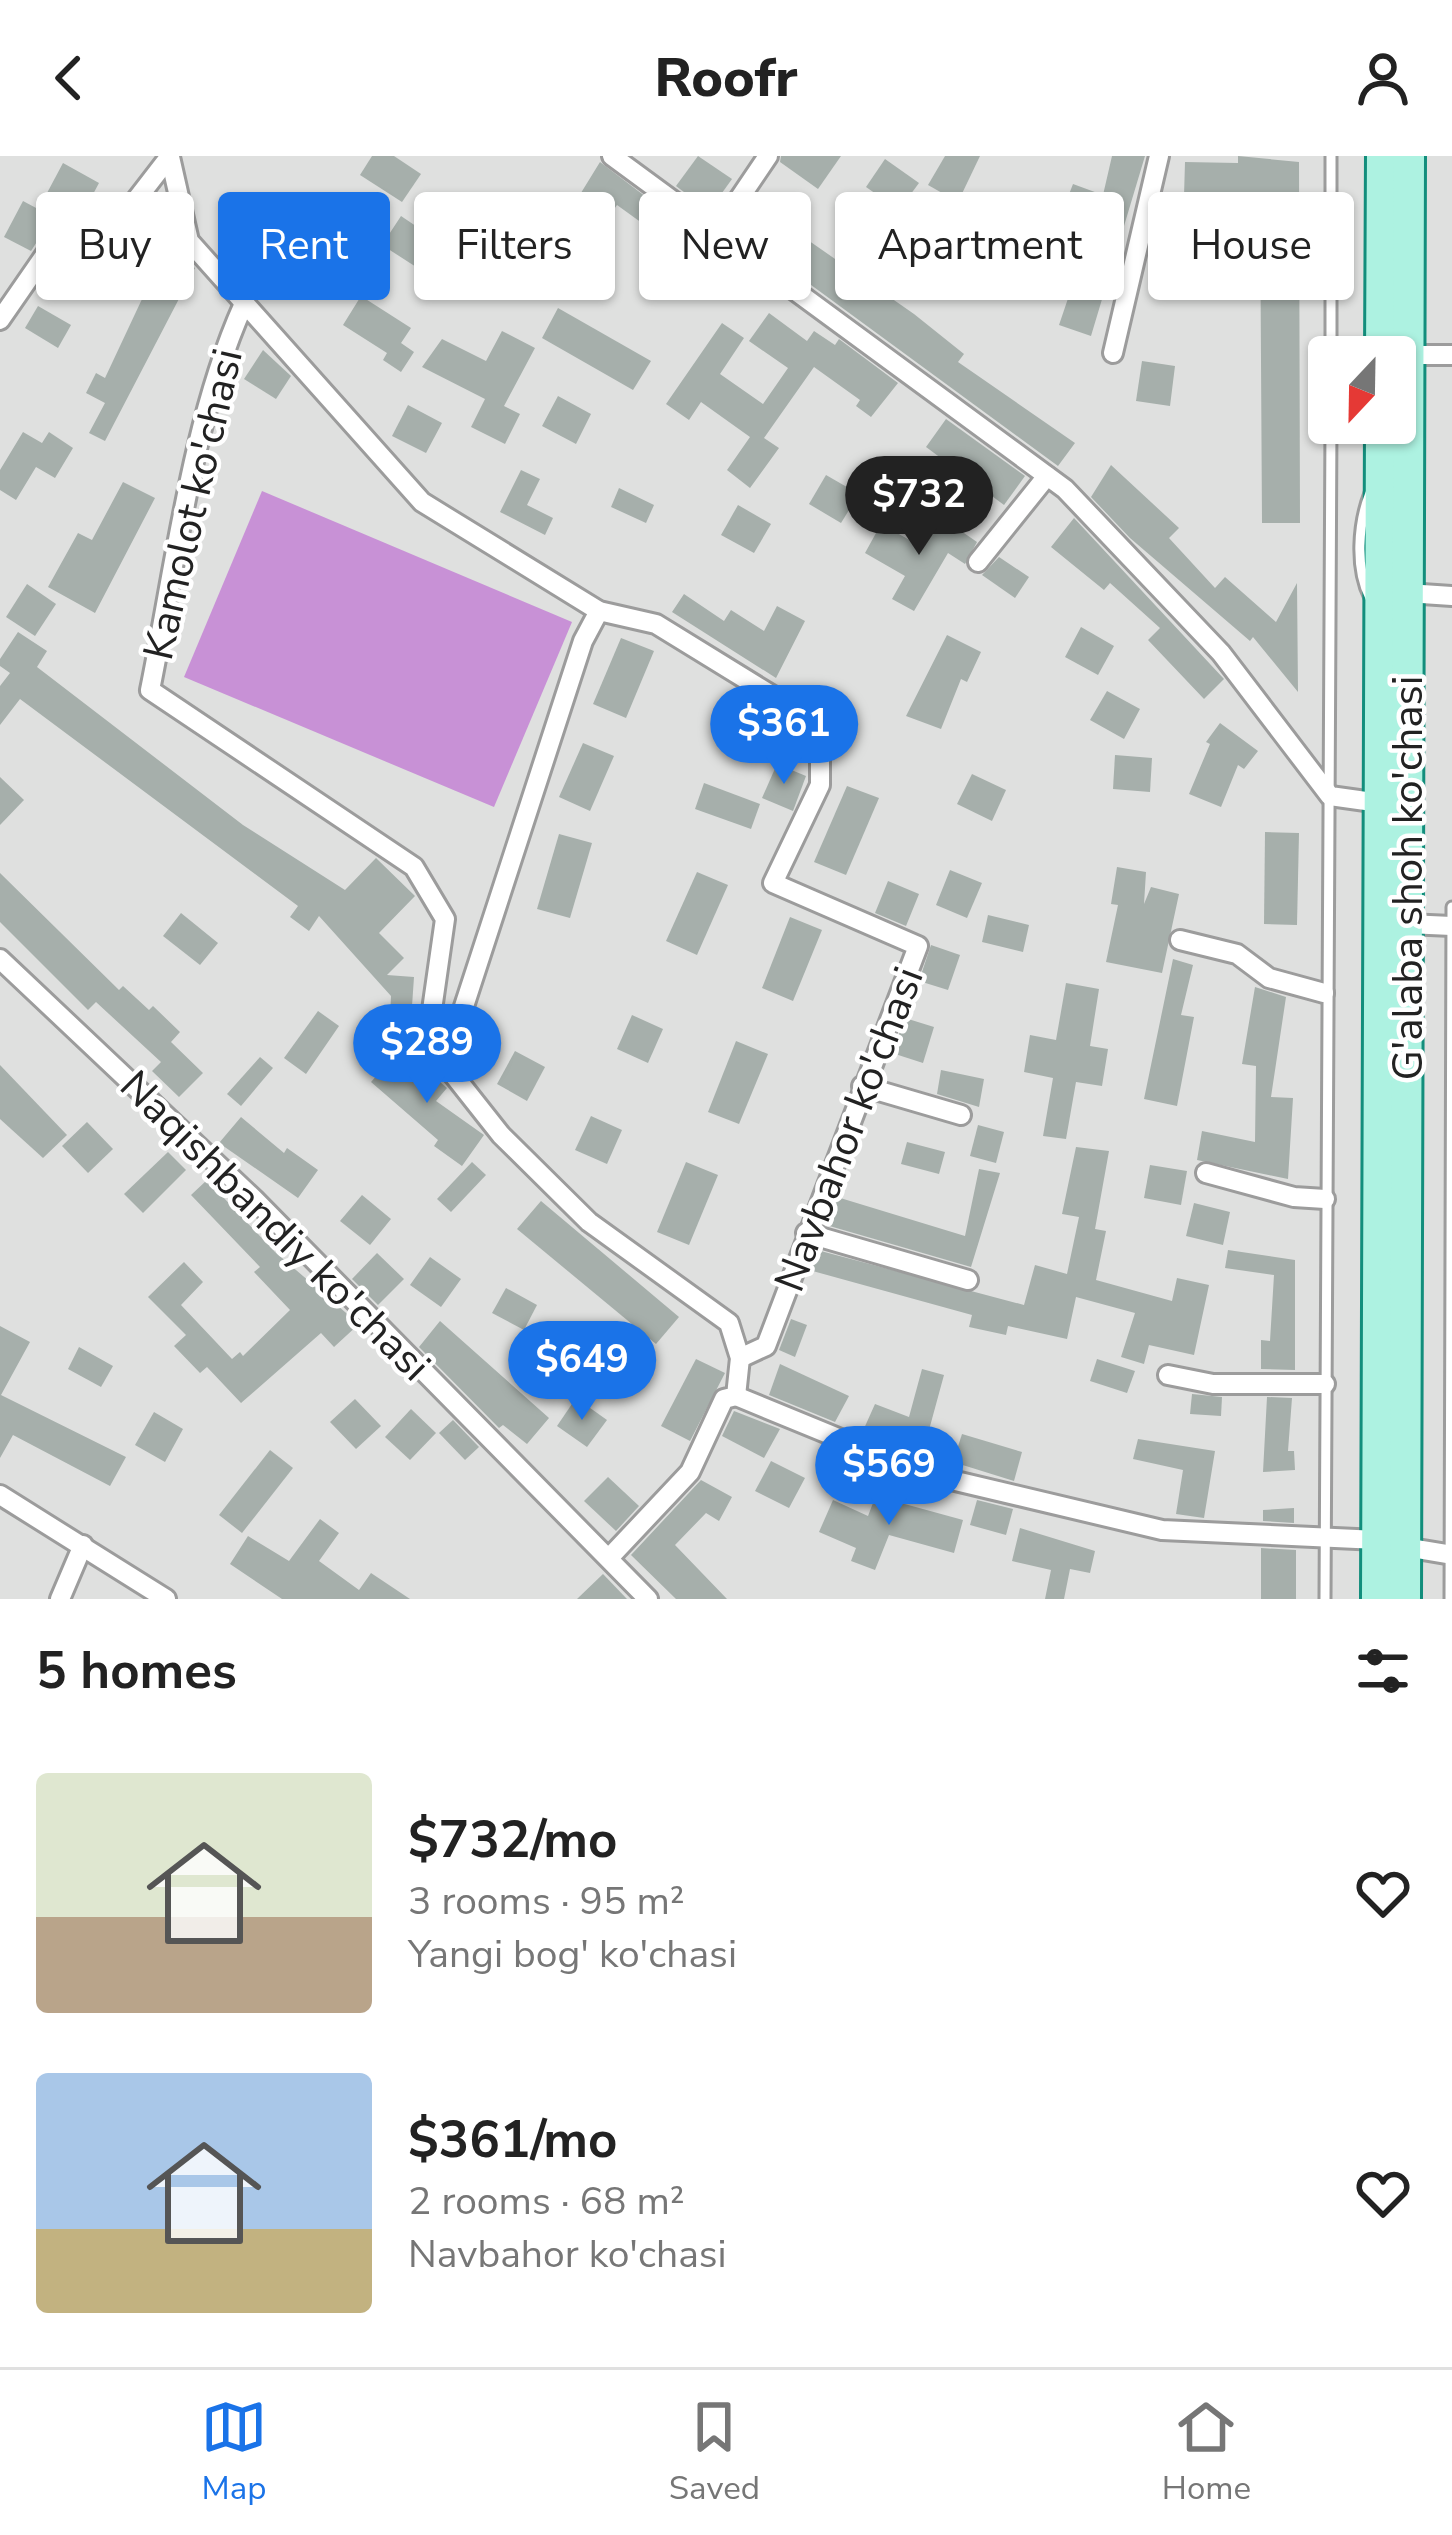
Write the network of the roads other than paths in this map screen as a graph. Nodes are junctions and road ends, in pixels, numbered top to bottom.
1 (170, 156) edge
2 (612, 156) edge
3 (767, 156) edge
4 (1159, 156) edge
5 (1331, 156) edge
6 (1382, 156) edge
7 (1408, 156) edge
8 (661, 192) edge
9 (743, 192) edge
10 (808, 300) edge
11 (243, 306) junction
12 (0, 320) edge
13 (1331, 336) edge
14 (1394, 336) edge
15 (1396, 336) edge
16 (1113, 352) dead end
17 (1452, 355) edge
18 (1416, 356) edge
19 (1331, 444) edge
20 (1381, 444) edge
21 (1400, 444) edge
22 (1047, 476) junction
23 (978, 562) dead end
24 (1408, 593) junction
25 (1452, 596) edge
26 (599, 611) junction
27 (1330, 796) junction
28 (1380, 803) junction
29 (1452, 907) edge
30 (1407, 924) junction
31 (1452, 926) edge
32 (1180, 940) dead end
33 (0, 958) edge
34 (1324, 993) junction
35 (452, 1051) junction
36 (862, 1086) junction
37 (962, 1115) dead end
38 (1206, 1173) dead end
39 (1324, 1199) junction
40 (806, 1233) junction
41 (968, 1280) dead end
42 (740, 1358) junction
43 (1168, 1375) dead end
44 (1325, 1384) junction
45 (736, 1396) junction
46 (0, 1495) edge
47 (1325, 1539) junction
48 (1391, 1544) junction
49 (83, 1545) junction
50 (1451, 1554) edge
51 (609, 1558) junction
52 (60, 1599) edge
53 (166, 1599) edge
54 (648, 1599) edge
55 (1325, 1599) edge
56 (1377, 1599) edge
57 (1405, 1599) edge
58 (1450, 1599) edge

1 - 11 street, Kamolot ko'chasi
1 - 12 street, Kamolot ko'chasi
2 - 8 street
3 - 9 street
4 - 16 street
5 - 13 lane
6 - 14 main road, G'alaba shoh ko'chasi
7 - 15 main road, G'alaba shoh ko'chasi
10 - 22 street
11 - 26 street, Kamolot ko'chasi
11 - 35 street, Kamolot ko'chasi
17 - 18 street
19 - 27 lane
20 - 28 main road, G'alaba shoh ko'chasi
21 - 24 main road, G'alaba shoh ko'chasi
22 - 23 street
22 - 27 street
24 - 25 street
24 - 30 main road, G'alaba shoh ko'chasi
26 - 35 street
26 - 36 street, Navbahor ko'chasi
27 - 28 street
27 - 34 lane
28 - 48 main road, G'alaba shoh ko'chasi
29 - 31 lane
30 - 31 street
30 - 48 main road, G'alaba shoh ko'chasi
31 - 50 lane
32 - 34 street
33 - 51 street, Naqishbandiy ko'chasi
34 - 39 lane
35 - 42 street, Navbahor ko'chasi
36 - 37 street
36 - 40 street, Navbahor ko'chasi
38 - 39 street
39 - 44 lane
40 - 41 street
40 - 42 street, Navbahor ko'chasi
42 - 45 street
43 - 44 street
44 - 47 lane
45 - 47 street
45 - 51 street
46 - 49 street
47 - 48 street
47 - 55 lane
48 - 50 street
48 - 56 main road, G'alaba shoh ko'chasi
48 - 57 main road, G'alaba shoh ko'chasi
49 - 52 street
49 - 53 street
50 - 58 lane
51 - 54 street, Naqishbandiy ko'chasi

